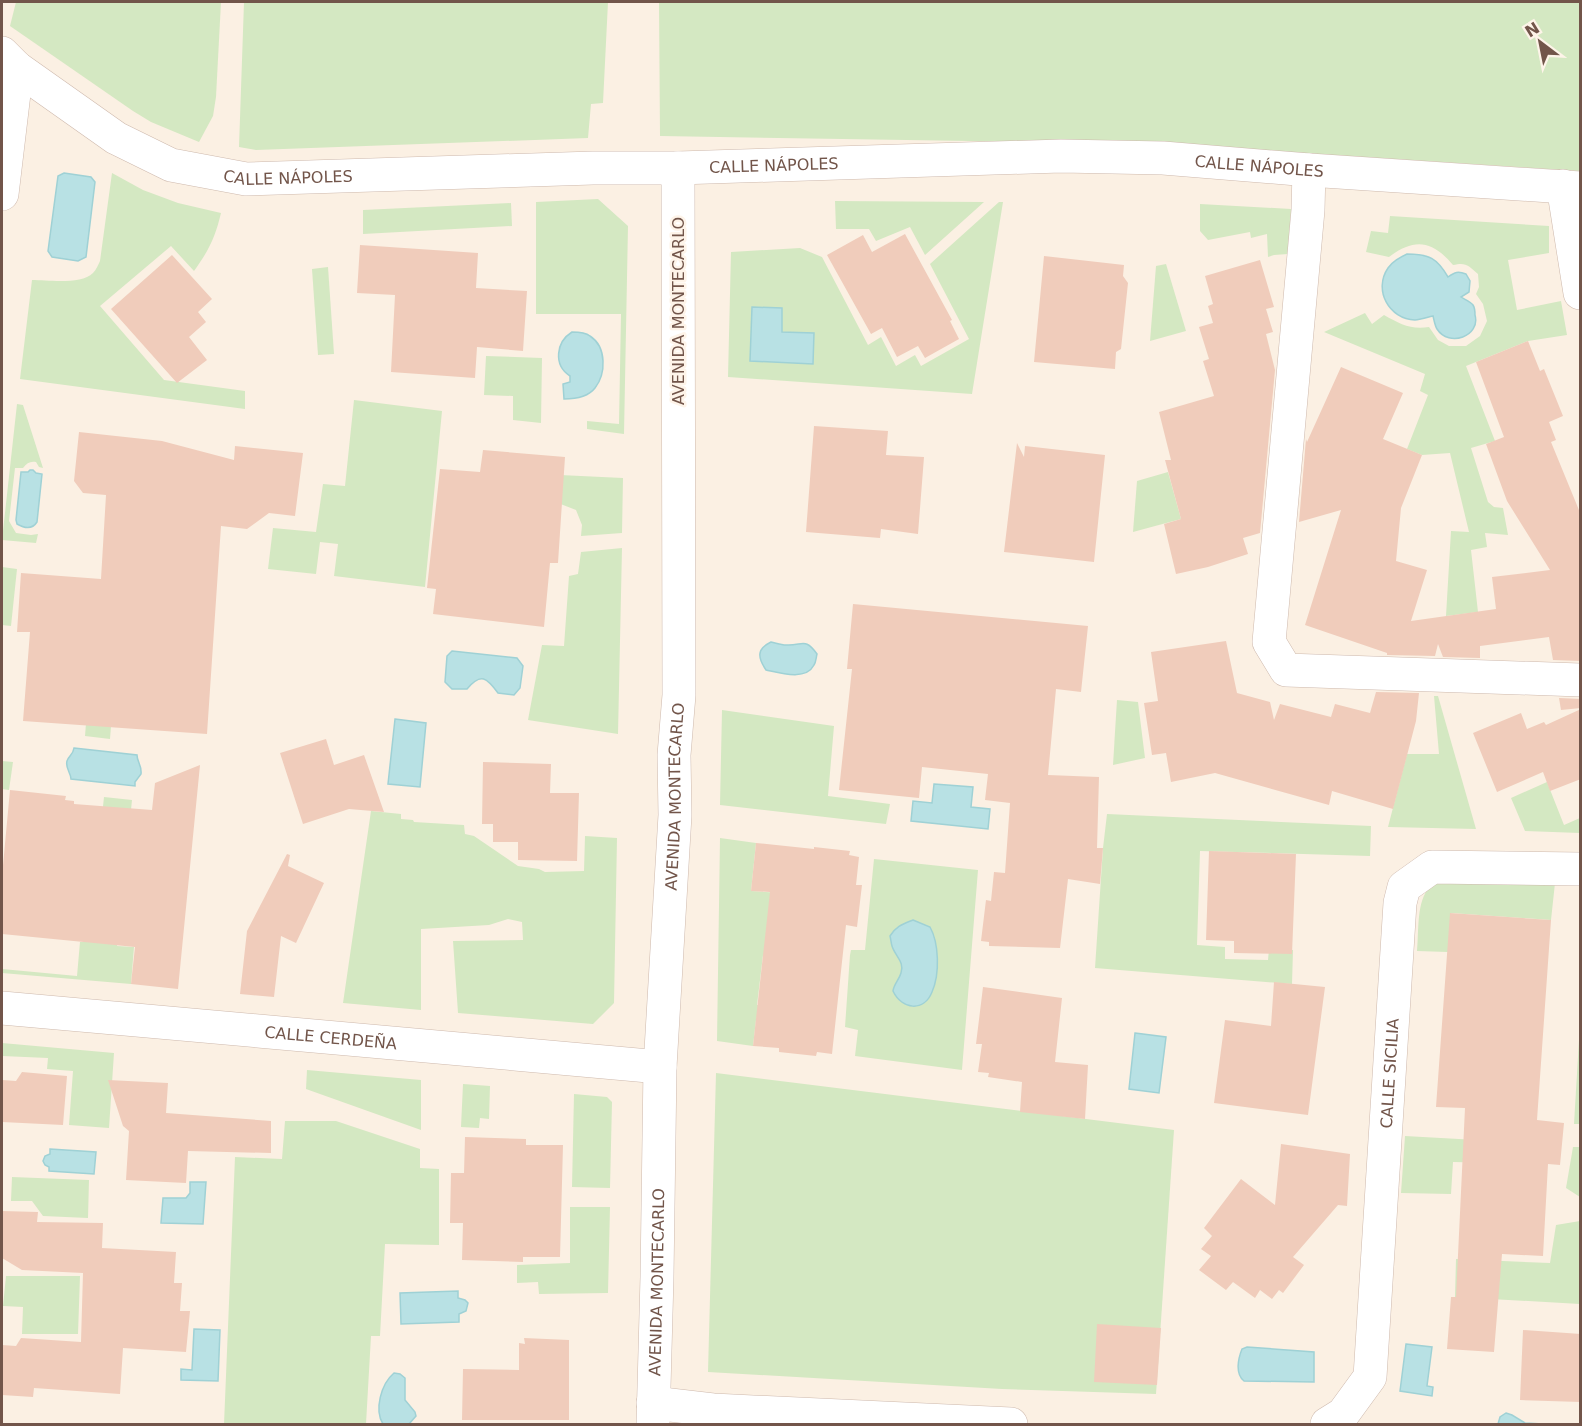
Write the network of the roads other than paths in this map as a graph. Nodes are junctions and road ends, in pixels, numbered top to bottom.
1 (9, 60) edge
2 (678, 168) junction
3 (1309, 170) junction
4 (1572, 187) edge
5 (2, 194) edge
6 (1581, 293) edge
7 (1581, 680) edge
8 (1581, 869) edge
9 (2, 1008) edge
10 (660, 1067) junction
11 (653, 1414) edge
12 (1011, 1425) edge
13 (1327, 1425) edge

1 - 2 street, CALLE NÁPOLES
1 - 5 street
2 - 3 street, CALLE NÁPOLES
2 - 10 street, AVENIDA MONTECARLO
3 - 4 street, CALLE NÁPOLES
3 - 7 street
4 - 6 street
8 - 13 street, CALLE SICILIA
9 - 10 street, CALLE CERDEÑA
10 - 11 street, AVENIDA MONTECARLO
11 - 12 street

